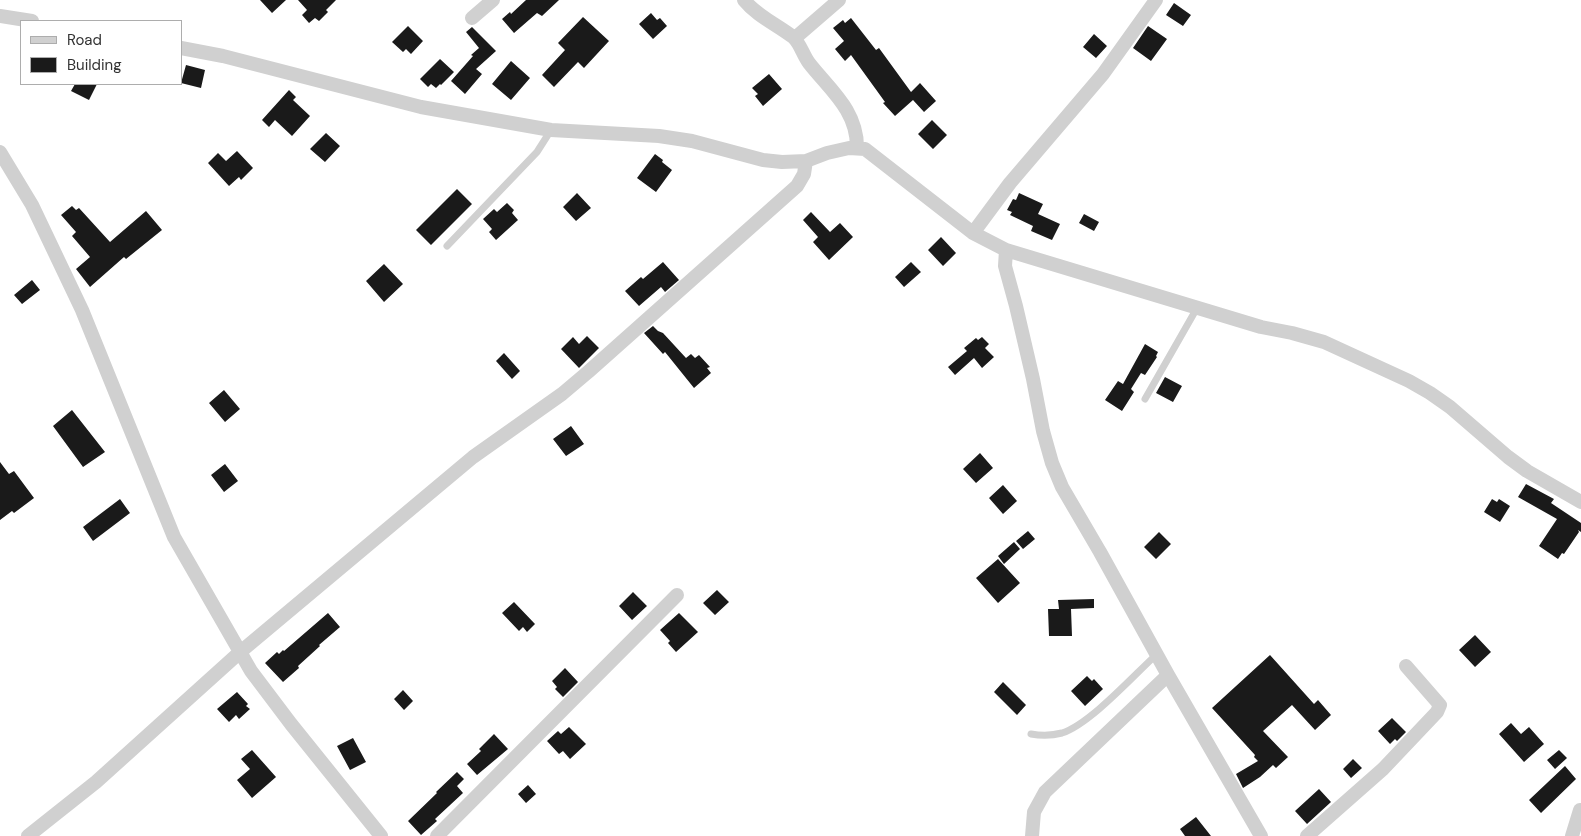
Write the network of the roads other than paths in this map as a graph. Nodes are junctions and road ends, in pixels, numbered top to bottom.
1 (493, 0) edge
2 (744, 0) edge
3 (839, 0) edge
4 (1156, 0) edge
5 (0, 16) edge
6 (472, 18) dead end
7 (26, 20) edge
8 (795, 38) junction
9 (182, 48) edge
10 (551, 130) junction
11 (857, 148) junction
12 (0, 152) edge
13 (806, 161) junction
14 (973, 233) junction
15 (447, 246) dead end
16 (1006, 250) junction
17 (1197, 308) junction
18 (1145, 399) dead end
19 (1581, 502) edge
20 (677, 595) dead end
21 (240, 653) junction
22 (1156, 655) junction
23 (1406, 666) dead end
24 (1168, 675) junction
25 (1031, 734) dead end
26 (1580, 810) edge
27 (28, 836) edge
28 (381, 836) edge
29 (437, 836) edge
30 (1032, 836) edge
31 (1261, 836) edge
32 (1308, 836) edge
33 (1572, 836) edge

1 - 6 street
2 - 8 street
3 - 8 street
4 - 14 street
5 - 7 street
8 - 11 street
9 - 10 street
10 - 13 street
10 - 15 lane
11 - 13 street
11 - 14 street
12 - 21 street
13 - 21 street
14 - 16 street
16 - 17 street
16 - 22 street
17 - 18 lane
17 - 19 street
20 - 29 street
21 - 27 street
21 - 28 street
22 - 24 street
22 - 25 lane
23 - 32 street
24 - 30 street
24 - 31 street
26 - 33 street

